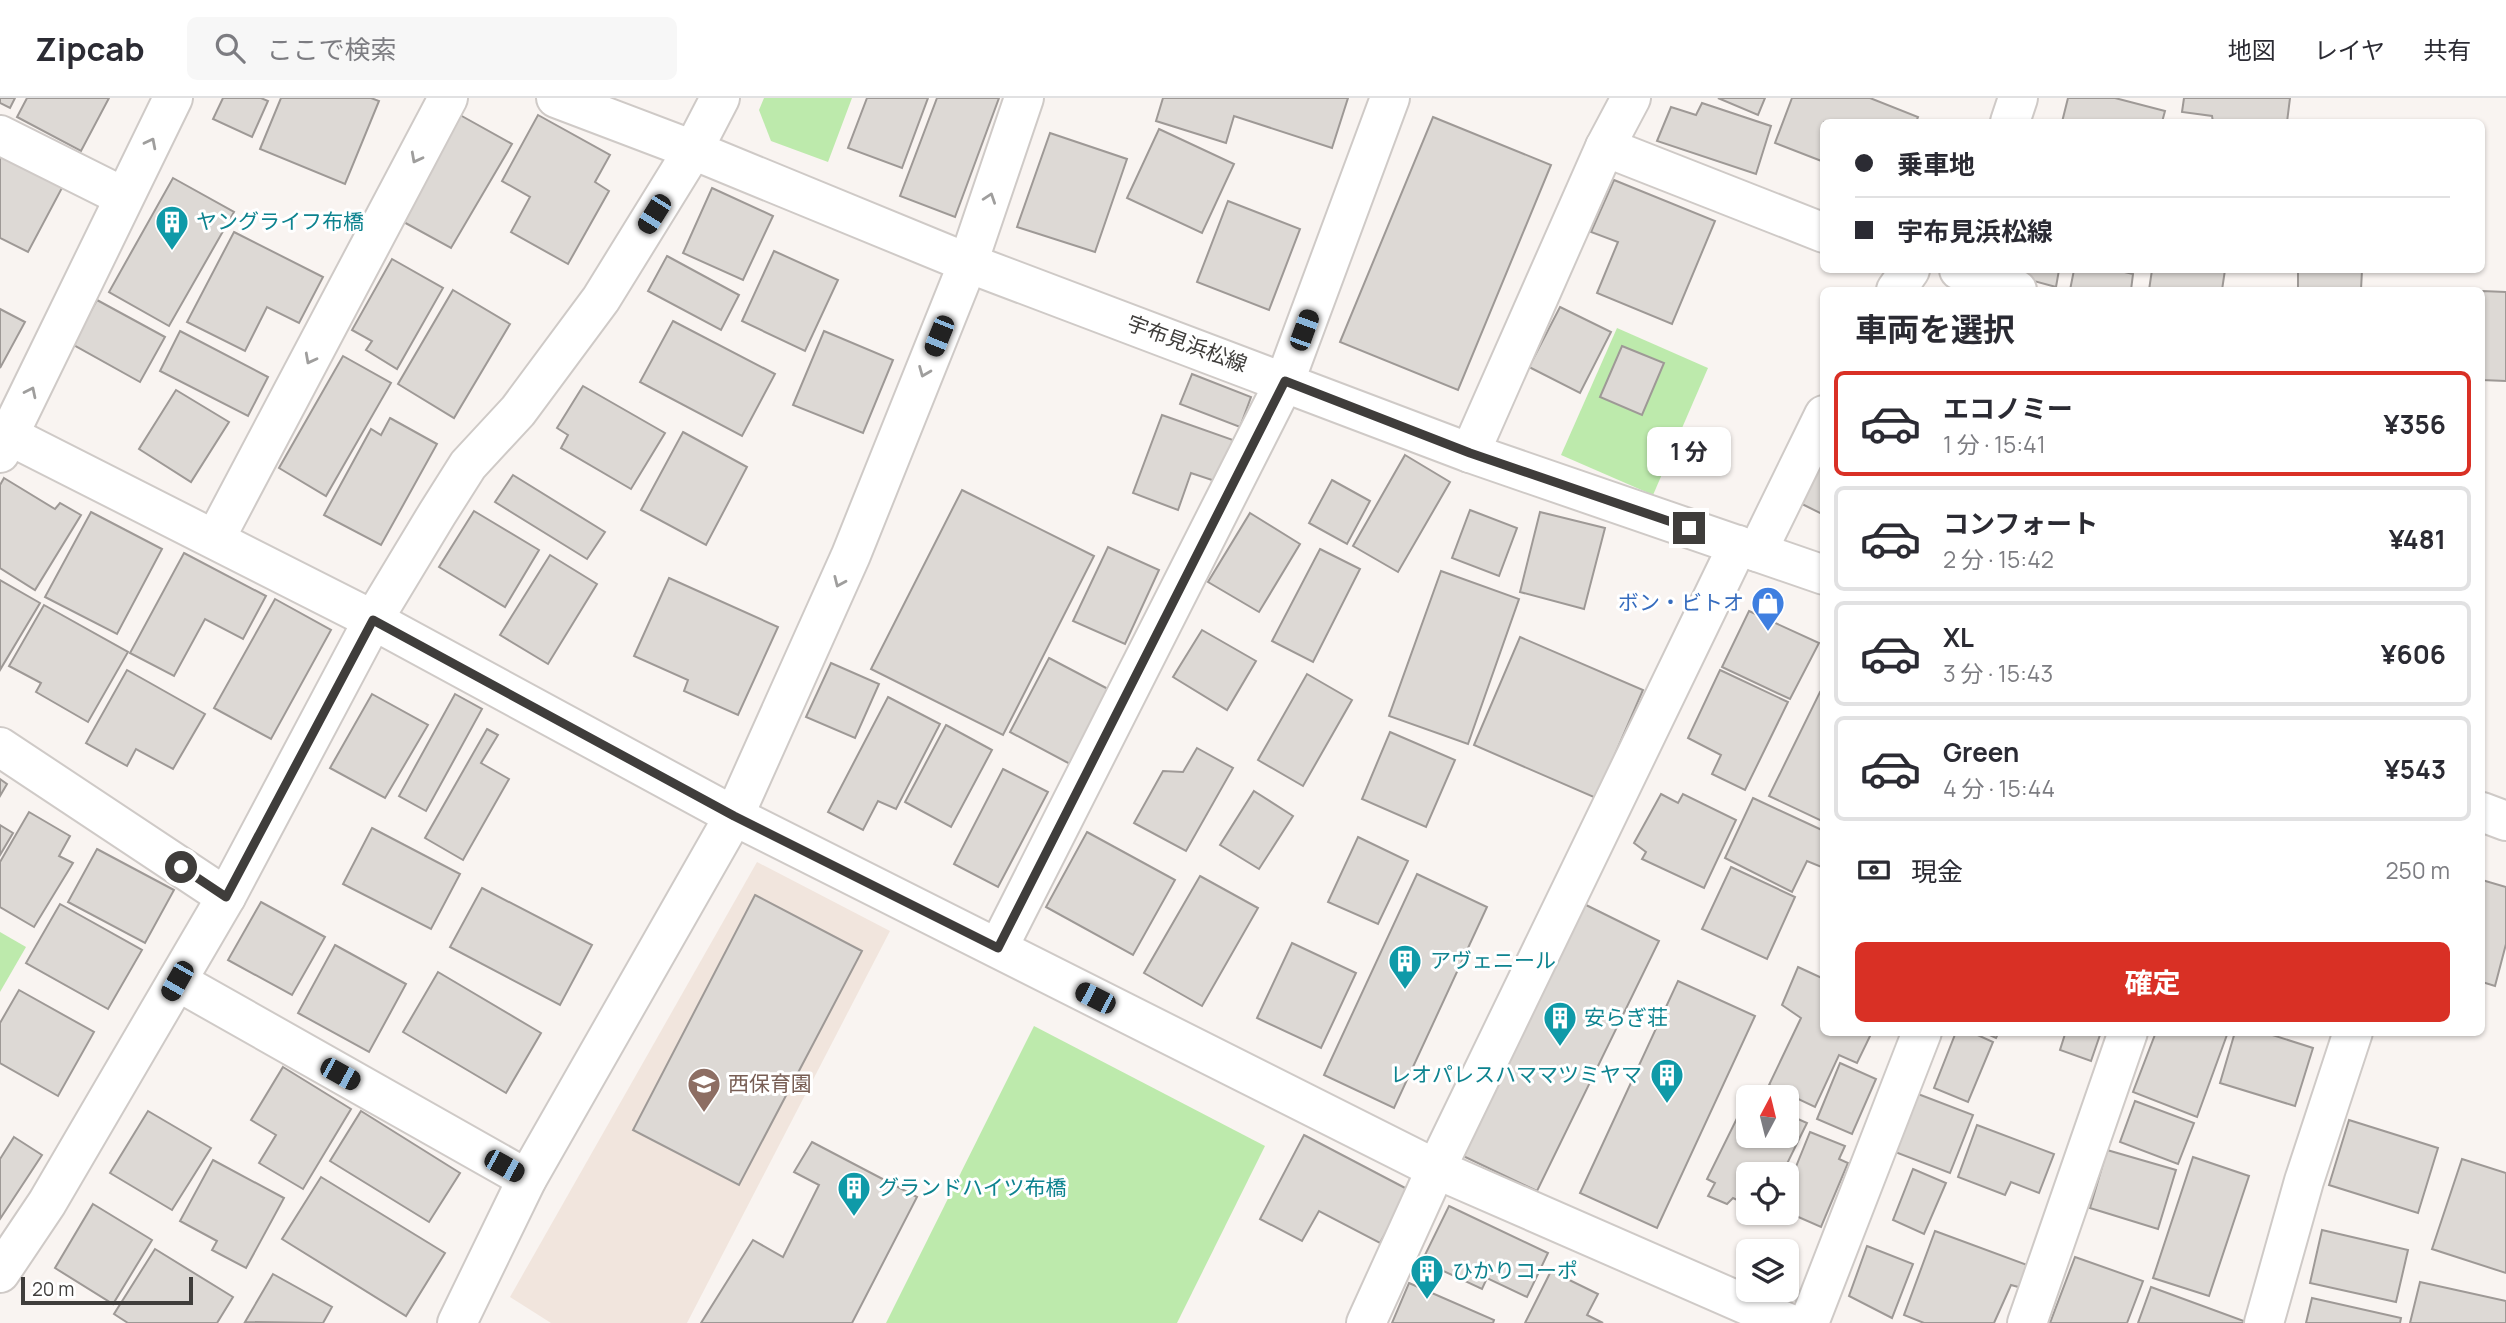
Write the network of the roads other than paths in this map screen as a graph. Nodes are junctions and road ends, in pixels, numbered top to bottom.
1 (173, 98) edge
2 (448, 98) edge
3 (556, 98) edge
4 (720, 98) edge
5 (1024, 98) edge
6 (1390, 98) edge
7 (1631, 98) edge
8 (2018, 98) edge
9 (2011, 119) edge
10 (0, 135) edge
11 (1605, 147) junction
12 (693, 150) junction
13 (124, 197) junction
14 (1820, 231) edge
15 (968, 263) junction
16 (1968, 273) edge
17 (2008, 287) edge
18 (1285, 381) junction
19 (1820, 422) edge
20 (5, 444) edge
21 (1470, 453) junction
22 (215, 539) junction
23 (1748, 548) junction
24 (1820, 574) edge
25 (373, 620) junction
26 (0, 747) edge
27 (2485, 813) edge
28 (734, 816) junction
29 (2506, 821) edge
30 (226, 897) junction
31 (998, 948) junction
32 (177, 981) junction
33 (1920, 1036) edge
34 (2127, 1036) edge
35 (2352, 1036) edge
36 (1436, 1170) junction
37 (527, 1179) junction
38 (0, 1273) edge
39 (457, 1323) edge
40 (1366, 1323) edge
41 (1788, 1323) edge
42 (1809, 1323) edge
43 (2027, 1323) edge
44 (2264, 1323) edge

13 -> 1 street
2 -> 22 street
3 - 12 street, 宇布見浜松線
4 - 12 street
15 -> 5 street
6 - 18 street
7 - 11 street
8 - 9 street
10 - 13 street
11 - 14 street
11 - 21 street
12 - 15 street, 宇布見浜松線
12 - 25 street
20 -> 13 street
15 - 18 street, 宇布見浜松線
15 -> 28 street
16 - 17 street
18 - 21 street, 宇布見浜松線
18 - 31 street
19 - 23 street
20 - 22 street
21 - 23 street, 宇布見浜松線
22 - 25 street
23 - 24 street, 宇布見浜松線
23 - 36 street
25 - 28 street
25 - 30 street
26 - 30 street
27 - 29 street
28 - 31 street
28 - 37 street
30 - 32 street
31 - 36 street
32 - 37 street
32 - 38 street
33 - 42 street
34 - 43 street
35 - 44 street
36 - 40 street
36 - 41 street
37 - 39 street

